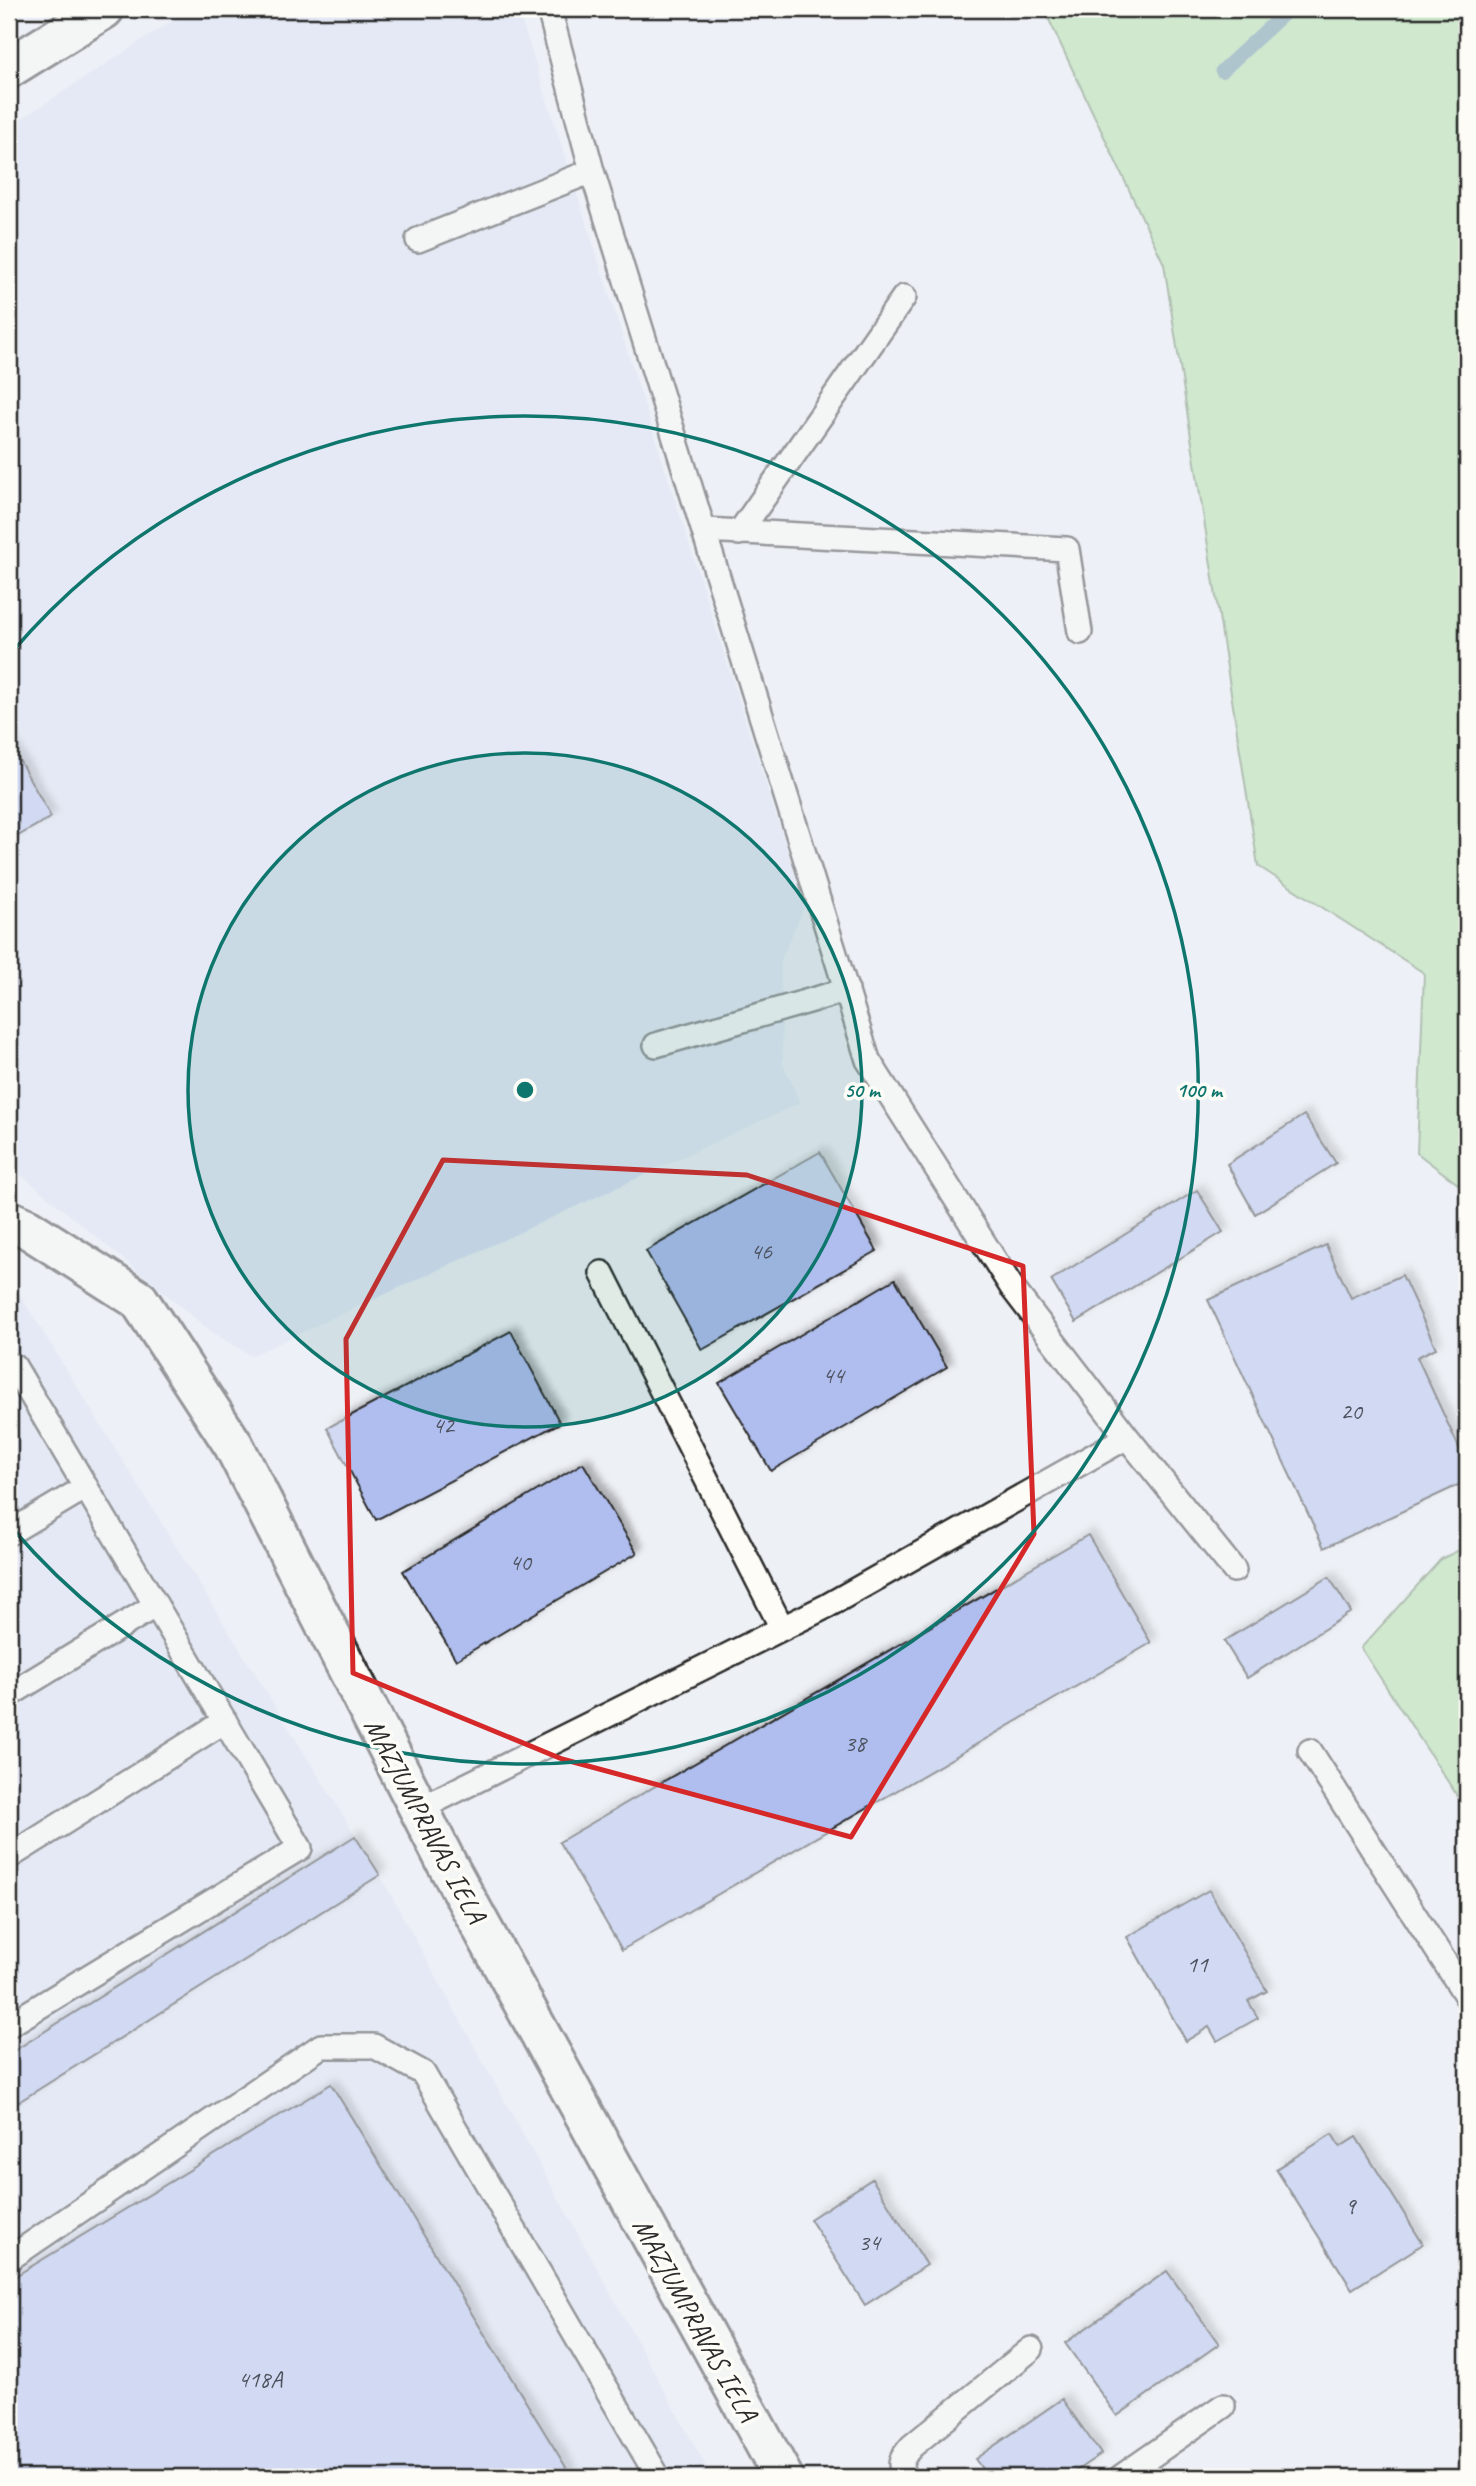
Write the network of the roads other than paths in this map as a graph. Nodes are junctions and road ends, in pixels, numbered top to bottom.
1 (104, 9) edge
2 (549, 9) edge
3 (9, 68) edge
4 (592, 171) junction
5 (418, 240) dead end
6 (904, 297) dead end
7 (704, 530) junction
8 (739, 533) junction
9 (1080, 632) dead end
10 (846, 990) junction
11 (656, 1045) dead end
12 (9, 1220) edge
13 (602, 1273) dead end
14 (9, 1369) edge
15 (1127, 1437) junction
16 (86, 1487) junction
17 (9, 1534) edge
18 (1234, 1570) dead end
19 (156, 1605) junction
20 (782, 1628) junction
21 (9, 1695) edge
22 (225, 1721) junction
23 (1310, 1751) dead end
24 (419, 1809) junction
25 (9, 1857) edge
26 (1467, 1997) edge
27 (9, 2025) edge
28 (9, 2259) edge
29 (1031, 2348) dead end
30 (1223, 2406) dead end
31 (658, 2477) edge
32 (783, 2477) edge
33 (905, 2477) edge
34 (1121, 2477) edge

1 - 3 street
2 - 4 lane
4 - 5 lane
4 - 7 lane
6 - 8 lane
7 - 8 lane
7 - 10 lane
8 - 9 lane
10 - 11 lane
10 - 15 lane
12 - 24 street, MAZJUMPRAVAS IELA
13 - 20 lane
14 - 16 lane
15 - 18 lane
15 - 20 lane
16 - 17 lane
16 - 19 lane
19 - 21 lane
19 - 22 lane
20 - 24 lane
22 - 25 lane
22 - 27 lane
23 - 26 lane
24 - 32 street, MAZJUMPRAVAS IELA
28 - 31 lane
29 - 33 lane
30 - 34 lane

